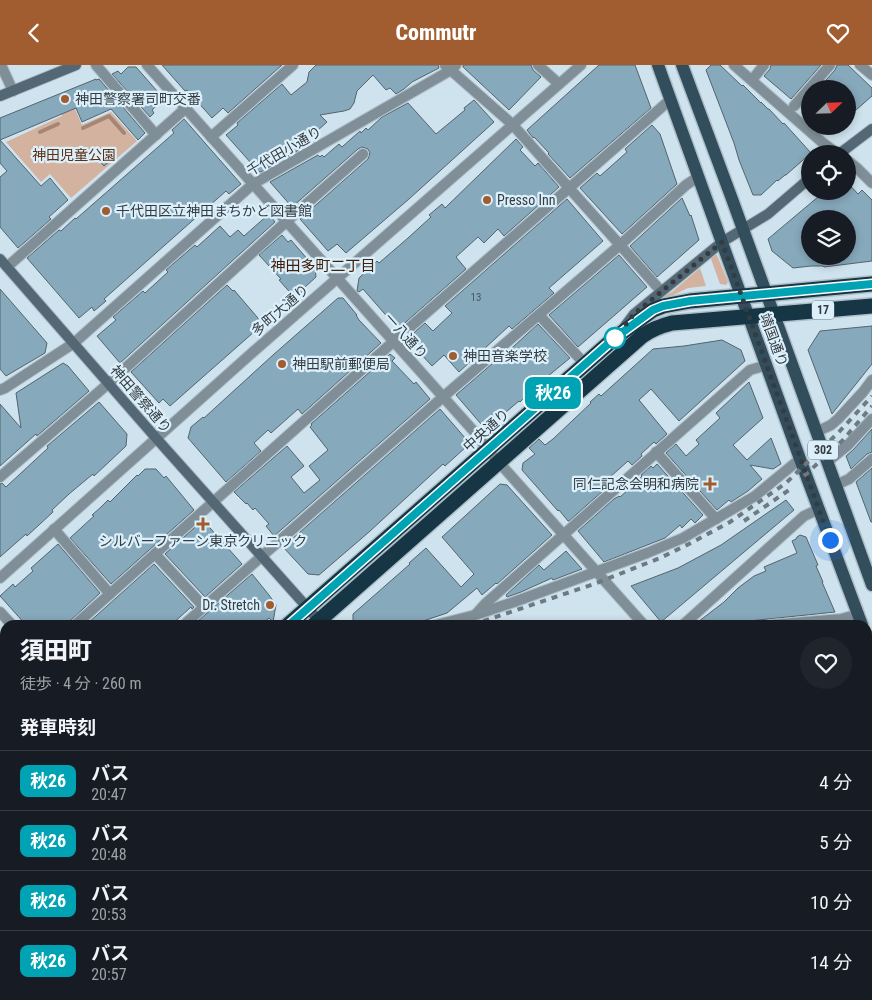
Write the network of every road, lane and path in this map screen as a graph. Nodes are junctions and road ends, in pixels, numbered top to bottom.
1 (1, 65) edge
2 (76, 65) edge
3 (96, 65) edge
4 (148, 65) edge
5 (294, 65) edge
6 (538, 65) edge
7 (581, 65) edge
8 (658, 65) edge
9 (682, 65) edge
10 (734, 65) edge
11 (764, 65) edge
12 (830, 65) edge
13 (860, 65) edge
14 (451, 67) edge
15 (872, 75) edge
16 (752, 80) junction
17 (559, 84) junction
18 (13, 91) junction
19 (0, 97) edge
20 (670, 99) junction
21 (794, 106) dead end
22 (186, 108) junction
23 (512, 124) junction
24 (872, 129) edge
25 (156, 135) junction
26 (211, 137) junction
27 (826, 145) edge
28 (850, 145) edge
29 (363, 154) dead end
30 (856, 167) edge
31 (698, 177) junction
32 (872, 183) edge
33 (253, 184) junction
34 (801, 186) edge
35 (569, 188) junction
36 (286, 221) junction
37 (743, 229) junction
38 (722, 242) junction
39 (620, 245) junction
40 (4, 263) edge
41 (338, 278) junction
42 (872, 284) edge
43 (661, 291) junction
44 (766, 293) junction
45 (742, 296) junction
46 (872, 306) edge
47 (539, 315) junction
48 (774, 315) junction
49 (750, 317) junction
50 (616, 337) junction
51 (393, 342) junction
52 (74, 343) junction
53 (585, 364) junction
54 (767, 365) junction
55 (872, 380) edge
56 (109, 383) junction
57 (2, 387) edge
58 (443, 397) junction
59 (872, 419) edge
60 (816, 432) junction
61 (156, 438) junction
62 (488, 450) junction
63 (656, 452) junction
64 (800, 459) junction
65 (872, 459) edge
66 (499, 462) junction
67 (828, 462) junction
68 (0, 477) edge
69 (836, 485) junction
70 (214, 501) junction
71 (819, 509) junction
72 (716, 519) junction
73 (54, 529) junction
74 (564, 535) junction
75 (154, 554) junction
76 (261, 556) junction
77 (597, 572) junction
78 (0, 578) edge
79 (872, 585) edge
80 (110, 594) junction
81 (204, 607) junction
82 (308, 608) junction
83 (475, 615) junction
84 (81, 620) edge
85 (189, 620) edge
86 (294, 620) edge
87 (316, 620) edge
88 (323, 620) edge
89 (456, 620) edge
90 (640, 620) edge
91 (689, 620) edge
92 (829, 620) edge
93 (861, 620) edge

1 - 18 street
2 - 18 street
3 - 25 street
4 - 22 street, 一八通り
5 - 26 street
6 - 17 street
7 - 17 street, 多町大通り
8 - 20 main road, 靖国通り / 302
9 - 37 main road, 靖国通り / 302
10 - 16 street
11 - 16 street
12 - 21 street
13 - 15 street
14 - 23 street
14 - 33 street, 千代田小通り
16 - 27 street
17 - 23 street, 多町大通り
18 - 19 street
20 - 31 main road, 靖国通り / 302
20 - 35 street
22 - 25 street
22 - 26 street, 一八通り
23 - 35 street
23 - 41 street, 多町大通り
24 - 28 street
25 - 40 street
26 - 33 street, 一八通り
29 - 36 street
30 - 32 street
31 - 38 main road, 靖国通り / 302
31 - 39 street
33 - 36 street, 一八通り
33 - 52 street, 千代田小通り
34 - 37 street
35 - 39 street
35 - 51 street
36 - 41 street, 一八通り
36 - 56 street
37 - 38 street
37 - 44 main road, 靖国通り / 302
38 - 43 street
38 - 45 main road, 靖国通り / 302
39 - 43 street
39 - 47 street
40 - 52 street, 神田警察通り
41 - 51 street, 一八通り
41 - 61 street, 多町大通り
42 - 44 highway, 中央通り / 17
43 - 50 street
44 - 45 highway, 中央通り / 17
44 - 48 main road, 靖国通り / 302
45 - 49 main road, 靖国通り / 302
45 - 50 highway, 中央通り / 17
46 - 48 highway, 17
47 - 53 street
47 - 58 street
48 - 49 highway, 17
48 - 60 main road, 靖国通り / 302
49 - 54 main road, 靖国通り / 302
49 - 66 highway, 17
50 - 53 highway, 中央通り / 17
51 - 58 street, 一八通り
51 - 70 street
52 - 56 street, 神田警察通り
52 - 57 street, 千代田小通り
53 - 62 highway, 中央通り / 17
54 - 63 street
54 - 64 main road, 靖国通り / 302
55 - 60 street
56 - 61 street, 神田警察通り
56 - 68 street
58 - 62 street, 一八通り
58 - 76 street
59 - 67 street
60 - 67 main road, 靖国通り / 302
61 - 70 street, 神田警察通り
61 - 73 street, 多町大通り
62 - 66 street, 一八通り
62 - 82 highway, 中央通り / 17
63 - 72 street
63 - 74 street
64 - 71 main road, 靖国通り / 302
64 - 72 street
65 - 69 street
66 - 74 street, 一八通り
66 - 88 highway, 17
67 - 69 main road, 靖国通り / 302
69 - 79 main road, 靖国通り / 302
70 - 75 street
70 - 76 street, 神田警察通り
71 - 91 street
71 - 93 main road, 靖国通り / 302
72 - 77 street
73 - 78 street, 多町大通り
73 - 80 street
74 - 77 street, 一八通り
74 - 83 street
75 - 80 street
75 - 81 street
76 - 81 street
76 - 82 street, 神田警察通り
77 - 83 street
77 - 90 street, 一八通り
80 - 84 street
81 - 85 street
82 - 86 highway, 中央通り / 17
82 - 87 street, 神田警察通り
83 - 89 street
92 - 93 street

